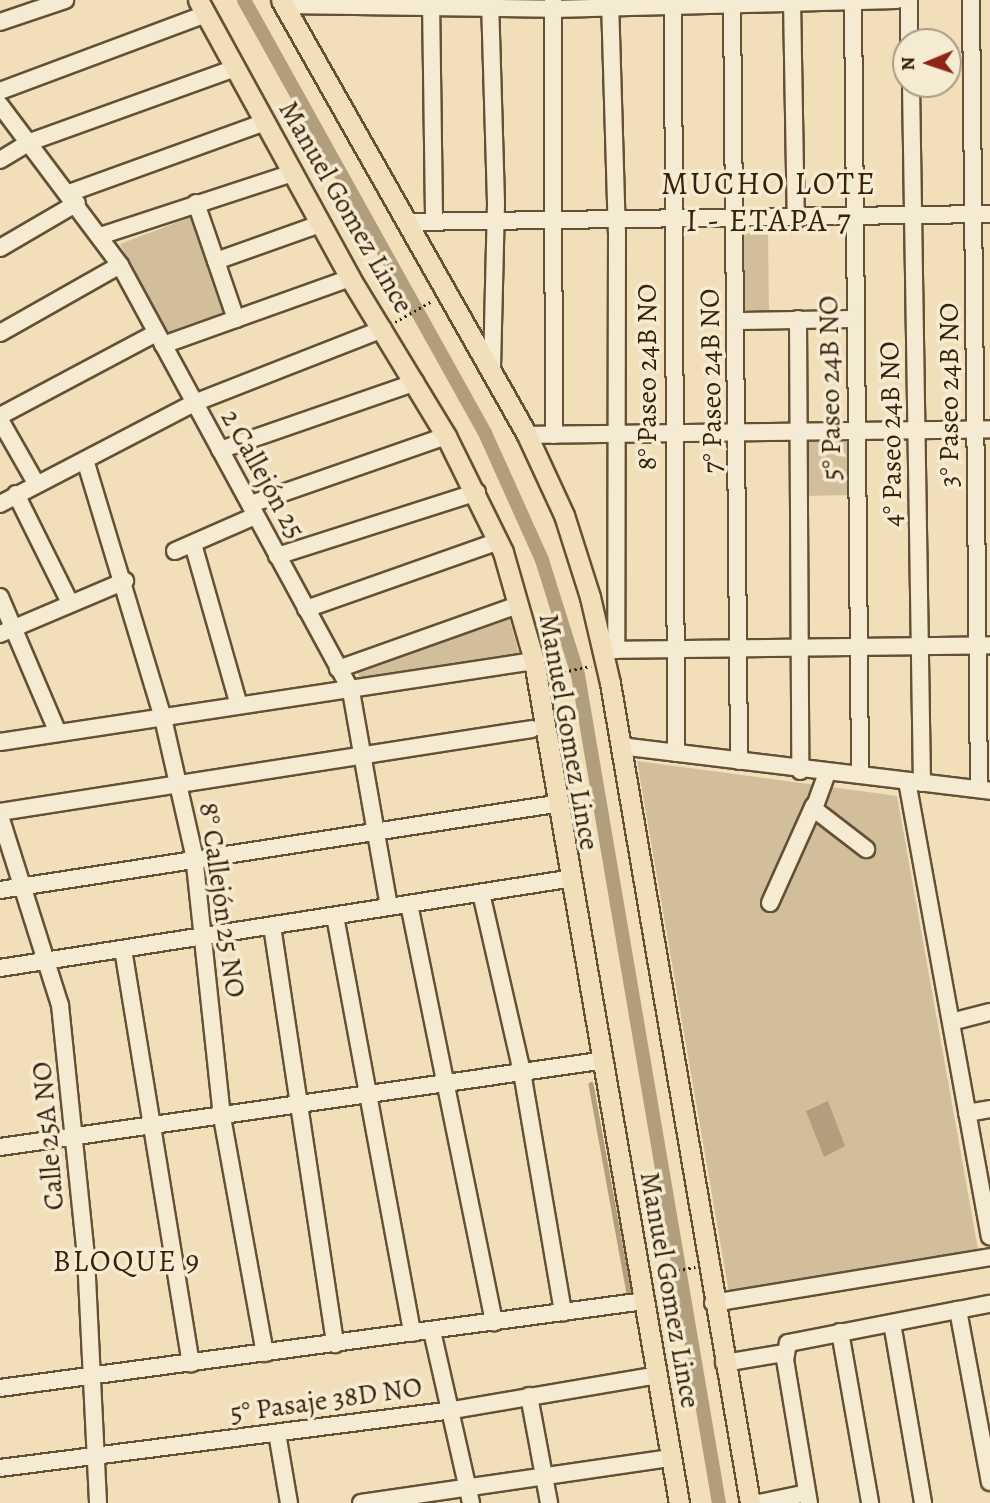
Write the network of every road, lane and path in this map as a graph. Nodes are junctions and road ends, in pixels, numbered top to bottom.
1 (65, 0) edge
2 (792, 0) edge
3 (853, 0) edge
4 (897, 0) edge
5 (909, 0) edge
6 (971, 0) edge
7 (490, 1) edge
8 (673, 1) edge
9 (282, 2) edge
10 (314, 2) edge
11 (371, 2) edge
12 (431, 2) edge
13 (731, 2) edge
14 (610, 3) edge
15 (553, 4) edge
16 (202, 7) edge
17 (0, 22) edge
18 (909, 28) edge
19 (236, 68) junction
20 (0, 90) edge
21 (911, 98) edge
22 (0, 106) edge
23 (265, 122) junction
24 (30, 142) junction
25 (0, 160) edge
26 (293, 173) junction
27 (73, 198) junction
28 (196, 203) junction
29 (982, 214) edge
30 (557, 216) junction
31 (914, 218) junction
32 (496, 219) junction
33 (615, 219) junction
34 (855, 219) junction
35 (672, 220) junction
36 (735, 220) junction
37 (796, 220) junction
38 (434, 221) junction
39 (407, 222) junction
40 (320, 224) junction
41 (100, 236) junction
42 (0, 248) edge
43 (216, 261) junction
44 (120, 265) junction
45 (350, 278) junction
46 (432, 301) dead end
47 (236, 319) junction
48 (798, 319) junction
49 (856, 319) junction
50 (736, 321) junction
51 (390, 325) junction
52 (0, 333) edge
53 (159, 339) junction
54 (492, 370) junction
55 (416, 382) junction
56 (194, 403) junction
57 (0, 418) edge
58 (983, 429) edge
59 (917, 430) junction
60 (857, 431) junction
61 (738, 432) junction
62 (799, 432) junction
63 (673, 433) junction
64 (614, 434) junction
65 (527, 435) junction
66 (554, 435) junction
67 (446, 436) junction
68 (220, 450) junction
69 (86, 463) junction
70 (36, 483) junction
71 (477, 492) junction
72 (16, 494) junction
73 (0, 505) edge
74 (253, 510) junction
75 (499, 541) junction
76 (193, 544) junction
77 (175, 551) dead end
78 (278, 556) junction
79 (125, 581) junction
80 (0, 597) edge
81 (69, 603) junction
82 (518, 605) junction
83 (306, 609) junction
84 (17, 628) junction
85 (0, 634) edge
86 (984, 645) edge
87 (920, 646) junction
88 (859, 647) junction
89 (801, 648) junction
90 (675, 649) junction
91 (739, 649) junction
92 (606, 655) junction
93 (338, 668) junction
94 (538, 669) junction
95 (351, 691) junction
96 (239, 705) junction
97 (163, 718) junction
98 (532, 729) dead end
99 (58, 733) junction
100 (0, 742) edge
101 (620, 746) junction
102 (676, 753) junction
103 (363, 757) junction
104 (739, 761) junction
105 (800, 771) junction
106 (827, 774) junction
107 (860, 775) junction
108 (914, 782) junction
109 (179, 784) junction
110 (984, 790) edge
111 (555, 804) junction
112 (814, 805) junction
113 (0, 814) edge
114 (374, 830) junction
115 (866, 849) dead end
116 (194, 855) junction
117 (567, 879) junction
118 (23, 886) junction
119 (0, 890) edge
120 (481, 892) junction
121 (770, 903) dead end
122 (409, 904) junction
123 (389, 907) junction
124 (335, 916) junction
125 (272, 926) junction
126 (204, 936) junction
127 (123, 949) junction
128 (50, 961) junction
129 (0, 968) edge
130 (990, 1012) edge
131 (951, 1022) junction
132 (599, 1061) junction
133 (522, 1072) junction
134 (446, 1084) junction
135 (369, 1095) junction
136 (298, 1106) junction
137 (990, 1109) edge
138 (967, 1113) junction
139 (222, 1117) junction
140 (152, 1128) junction
141 (75, 1139) junction
142 (0, 1147) edge
143 (990, 1237) edge
144 (990, 1257) edge
145 (693, 1268) dead end
146 (654, 1274) dead end
147 (644, 1301) junction
148 (713, 1303) junction
149 (990, 1304) edge
150 (958, 1310) junction
151 (563, 1313) junction
152 (494, 1322) junction
153 (892, 1323) junction
154 (432, 1331) junction
155 (840, 1332) junction
156 (412, 1333) junction
157 (335, 1344) junction
158 (265, 1353) junction
159 (784, 1353) junction
160 (191, 1363) junction
161 (724, 1363) junction
162 (657, 1376) junction
163 (90, 1377) junction
164 (0, 1388) edge
165 (529, 1396) junction
166 (447, 1411) junction
167 (277, 1433) junction
168 (94, 1457) junction
169 (671, 1458) junction
170 (0, 1468) edge
171 (544, 1476) junction
172 (990, 1482) edge
173 (468, 1486) junction
174 (808, 1498) edge
175 (98, 1503) edge
176 (289, 1503) edge
177 (361, 1503) edge
178 (471, 1503) edge
179 (550, 1503) edge
180 (680, 1503) edge
181 (750, 1503) edge
182 (759, 1503) edge
183 (870, 1503) edge
184 (923, 1503) edge

1 - 17 street
2 - 3 street
2 - 13 street
2 - 37 street
3 - 4 street
3 - 34 street, 5° Paseo 24B NO
5 - 18 street
6 - 29 street, 3° Paseo 24B NO
7 - 12 street
7 - 15 street
7 - 32 street
8 - 13 street
8 - 14 street
8 - 35 street, 8° Paseo 24B NO
9 - 10 street
9 - 39 main road, Manuel Gomez Lince
10 - 11 street
11 - 12 street
12 - 38 street
13 - 36 street, 7° Paseo 24B NO
14 - 15 street
14 - 33 street
15 - 30 street
16 - 19 main road, Manuel Gomez Lince
16 - 20 street
19 - 23 main road, Manuel Gomez Lince
19 - 24 street
21 - 31 street, 4° Paseo 24B NO
22 - 24 street, 2 Callejón 25
23 - 26 main road, Manuel Gomez Lince
23 - 27 street
24 - 25 street
24 - 27 street, 2 Callejón 25
26 - 28 street
26 - 40 main road, Manuel Gomez Lince
27 - 41 street, 2 Callejón 25
27 - 42 street
28 - 41 street
28 - 43 street
29 - 31 street
29 - 58 street, 3° Paseo 24B NO
30 - 32 street
30 - 33 street
30 - 66 street
31 - 34 street
31 - 59 street, 4° Paseo 24B NO
32 - 38 street
32 - 54 street
33 - 35 street
33 - 64 street
34 - 37 street
34 - 49 street, 5° Paseo 24B NO
35 - 36 street
35 - 63 street, 8° Paseo 24B NO
36 - 37 street
36 - 50 street, 7° Paseo 24B NO
38 - 39 street
39 - 54 main road, Manuel Gomez Lince
40 - 43 street
40 - 45 main road, Manuel Gomez Lince
41 - 44 street, 2 Callejón 25
43 - 47 street
44 - 52 street
44 - 53 street, 2 Callejón 25
45 - 47 street
45 - 51 main road, Manuel Gomez Lince
46 - 51 path
47 - 53 street
48 - 49 street
48 - 50 street
48 - 62 street
49 - 60 street, 5° Paseo 24B NO
50 - 61 street, 7° Paseo 24B NO
51 - 55 main road, Manuel Gomez Lince
51 - 56 street
53 - 56 street, 2 Callejón 25
53 - 57 street
54 - 65 main road, Manuel Gomez Lince
55 - 67 main road, Manuel Gomez Lince
55 - 68 street
56 - 68 street, 2 Callejón 25
56 - 69 street
57 - 70 street
58 - 59 street
58 - 86 street, 3° Paseo 24B NO
59 - 60 street
59 - 87 street, 4° Paseo 24B NO
60 - 62 street
60 - 88 street, 5° Paseo 24B NO
61 - 62 street
61 - 63 street
61 - 91 street, 7° Paseo 24B NO
62 - 89 street
63 - 64 street
63 - 90 street, 8° Paseo 24B NO
64 - 66 street
64 - 92 street
65 - 66 street
65 - 92 main road, Manuel Gomez Lince
67 - 71 main road, Manuel Gomez Lince
67 - 74 street
68 - 74 street, 2 Callejón 25
69 - 70 street
69 - 79 street, 8° Callejón 25 NO
70 - 72 street
71 - 75 main road, Manuel Gomez Lince
71 - 78 street
72 - 73 street
72 - 81 street
74 - 76 street
74 - 78 street, 2 Callejón 25
75 - 82 main road, Manuel Gomez Lince
75 - 83 street
76 - 77 street
76 - 96 street
78 - 83 street, 2 Callejón 25
79 - 81 street
79 - 97 street, 8° Callejón 25 NO
80 - 84 street
81 - 84 street
82 - 93 street
82 - 94 main road, Manuel Gomez Lince
83 - 93 street, 2 Callejón 25
84 - 85 street
84 - 99 street
86 - 87 street
86 - 110 street, 3° Paseo 24B NO
87 - 88 street
87 - 108 street, 4° Paseo 24B NO
88 - 89 street
88 - 107 street, 5° Paseo 24B NO
89 - 91 street
89 - 105 street
90 - 91 street
90 - 92 street
90 - 102 street, 8° Paseo 24B NO
91 - 104 street, 7° Paseo 24B NO
92 - 94 path
92 - 101 main road, Manuel Gomez Lince
93 - 95 street, 2 Callejón 25
94 - 95 street
94 - 111 main road, Manuel Gomez Lince
95 - 96 street
95 - 103 street, 2 Callejón 25
96 - 97 street
97 - 99 street
97 - 109 street, 8° Callejón 25 NO
98 - 103 street
99 - 100 street
101 - 102 street
101 - 148 main road, Manuel Gomez Lince
102 - 104 street
103 - 109 street
103 - 114 street, 2 Callejón 25
104 - 105 street
105 - 106 street
106 - 107 street
106 - 112 street
107 - 108 street
108 - 110 street
108 - 131 street, 4° Paseo 24B NO
109 - 113 street
109 - 116 street, 8° Callejón 25 NO
111 - 114 street
111 - 117 main road, Manuel Gomez Lince
112 - 115 street
112 - 121 street
113 - 118 street, Calle 25A NO
114 - 116 street
114 - 123 street, 2 Callejón 25
116 - 118 street
116 - 126 street, 8° Callejón 25 NO
117 - 120 street
117 - 132 main road, Manuel Gomez Lince
118 - 119 street
118 - 128 street, Calle 25A NO
120 - 122 street
120 - 133 street
122 - 123 street
122 - 134 street
123 - 124 street
124 - 125 street
124 - 135 street
125 - 126 street
125 - 136 street
126 - 127 street
126 - 139 street, 8° Callejón 25 NO
127 - 128 street
127 - 140 street
128 - 129 street
128 - 141 street, Calle 25A NO
130 - 131 street
131 - 138 street, 4° Paseo 24B NO
132 - 133 street
132 - 147 main road, Manuel Gomez Lince
133 - 134 street
133 - 151 street
134 - 135 street
134 - 152 street
135 - 136 street
135 - 156 street
136 - 139 street
136 - 157 street
137 - 138 street
138 - 143 street, 4° Paseo 24B NO
139 - 140 street
139 - 158 street, 8° Callejón 25 NO
140 - 141 street
140 - 160 street
141 - 142 street
141 - 163 street, Calle 25A NO
144 - 148 street
145 - 146 path
147 - 151 street
147 - 162 main road, Manuel Gomez Lince
148 - 161 main road, Manuel Gomez Lince
149 - 150 street
150 - 153 street
150 - 172 street
151 - 152 street
152 - 154 street
153 - 155 street
153 - 184 street
154 - 156 street
154 - 166 street
155 - 159 street
155 - 183 street
156 - 157 street
157 - 158 street
158 - 160 street
159 - 161 street
159 - 174 street
160 - 163 street
161 - 181 main road, Manuel Gomez Lince
162 - 165 street, 5° Pasaje 38D NO
162 - 169 main road, Manuel Gomez Lince
163 - 164 street
163 - 168 street, Calle 25A NO
165 - 166 street, 5° Pasaje 38D NO
165 - 171 street
166 - 167 street, 5° Pasaje 38D NO
166 - 173 street
167 - 168 street, 5° Pasaje 38D NO
167 - 176 street
168 - 170 street, 5° Pasaje 38D NO
168 - 175 street, Calle 25A NO
169 - 171 street
169 - 180 main road, Manuel Gomez Lince
171 - 173 street
171 - 179 street
173 - 177 street
173 - 178 street
174 - 182 street

